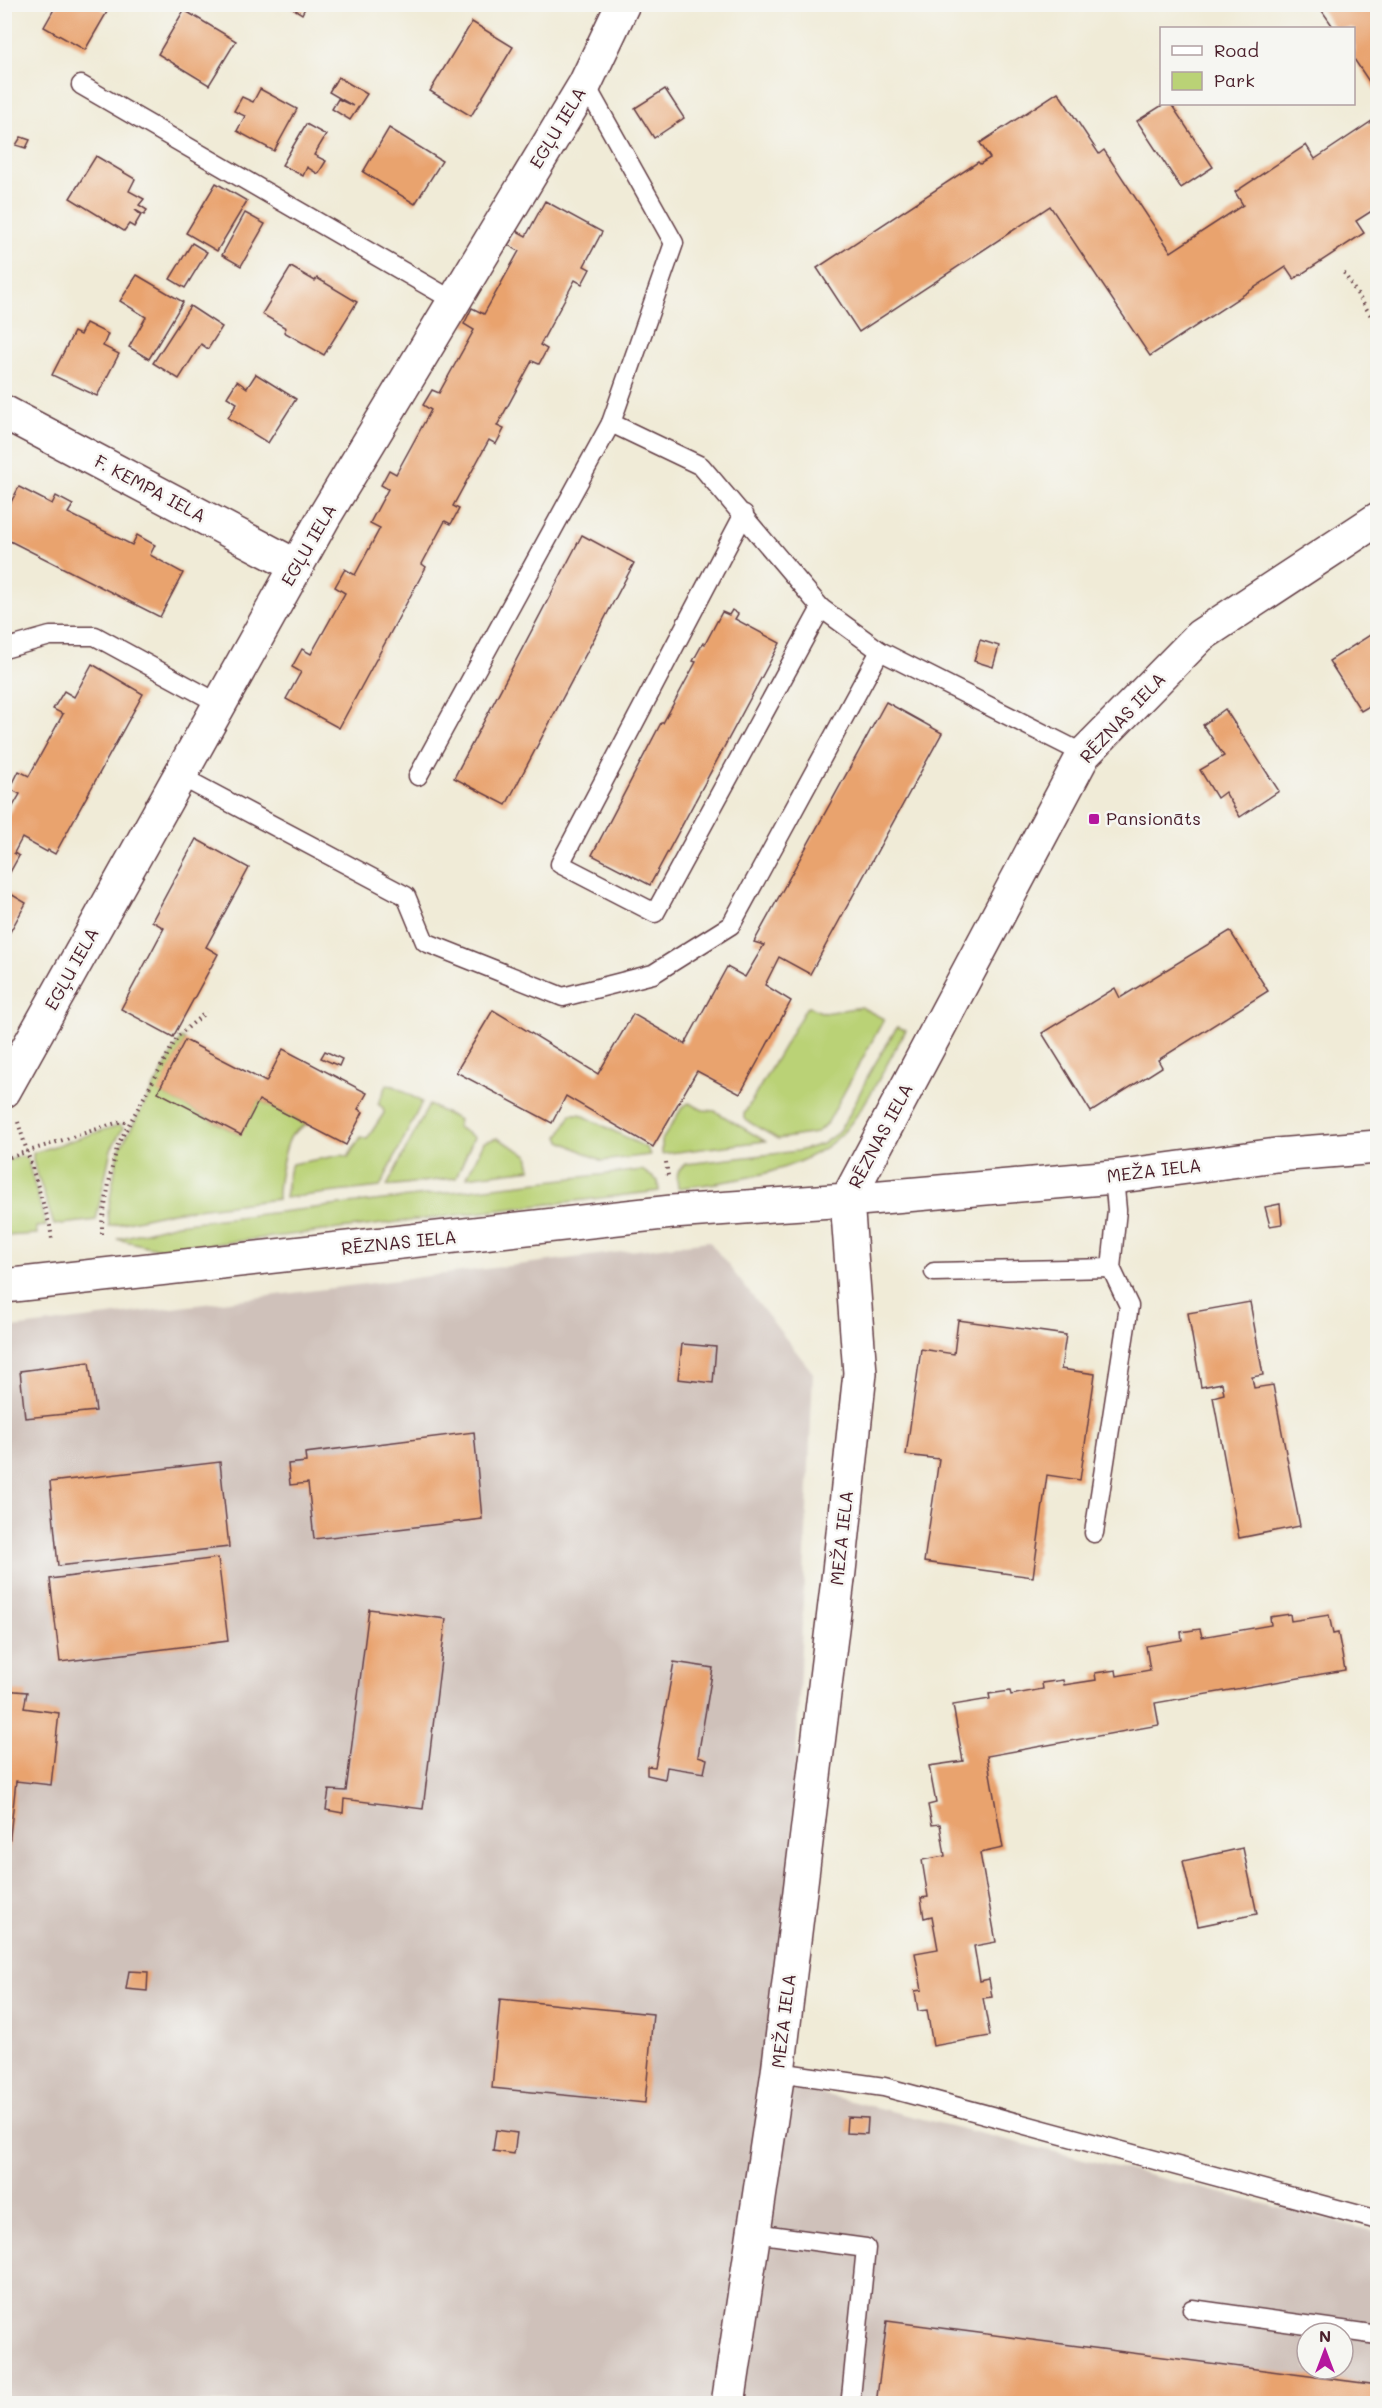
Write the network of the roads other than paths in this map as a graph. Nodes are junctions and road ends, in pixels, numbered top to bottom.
1 (623, 4) edge
2 (585, 84) junction
3 (81, 85) dead end
4 (454, 301) junction
5 (4, 412) edge
6 (611, 423) junction
7 (744, 514) junction
8 (1377, 519) edge
9 (296, 566) junction
10 (822, 609) junction
11 (4, 649) edge
12 (880, 651) junction
13 (218, 703) junction
14 (1084, 754) junction
15 (178, 775) junction
16 (418, 776) dead end
17 (9, 1105) edge
18 (1377, 1146) edge
19 (1114, 1177) junction
20 (847, 1200) junction
21 (1111, 1268) junction
22 (934, 1272) dead end
23 (4, 1286) edge
24 (1094, 1533) dead end
25 (778, 2072) junction
26 (1377, 2220) edge
27 (754, 2233) junction
28 (1192, 2309) dead end
29 (1377, 2335) edge
30 (852, 2397) dead end
31 (728, 2403) edge

1 - 2 street, EGĻU IELA
2 - 4 street, EGĻU IELA
2 - 6 lane
3 - 4 lane
4 - 9 street, EGĻU IELA
5 - 9 street, F. KEMPA IELA
6 - 7 lane
6 - 16 lane
7 - 10 lane
7 - 10 lane
8 - 14 street, RĒZNAS IELA
9 - 13 street, EGĻU IELA
10 - 12 lane
11 - 13 lane
12 - 14 lane
12 - 15 lane
13 - 15 street, EGĻU IELA
14 - 20 street, RĒZNAS IELA
15 - 17 street, EGĻU IELA
18 - 19 street, MEŽA IELA
19 - 20 street, MEŽA IELA
19 - 21 lane
20 - 23 street, RĒZNAS IELA
20 - 25 street, MEŽA IELA
21 - 22 lane
21 - 24 lane
25 - 26 lane
25 - 27 street, MEŽA IELA
27 - 30 lane
27 - 31 street, MEŽA IELA
28 - 29 lane

